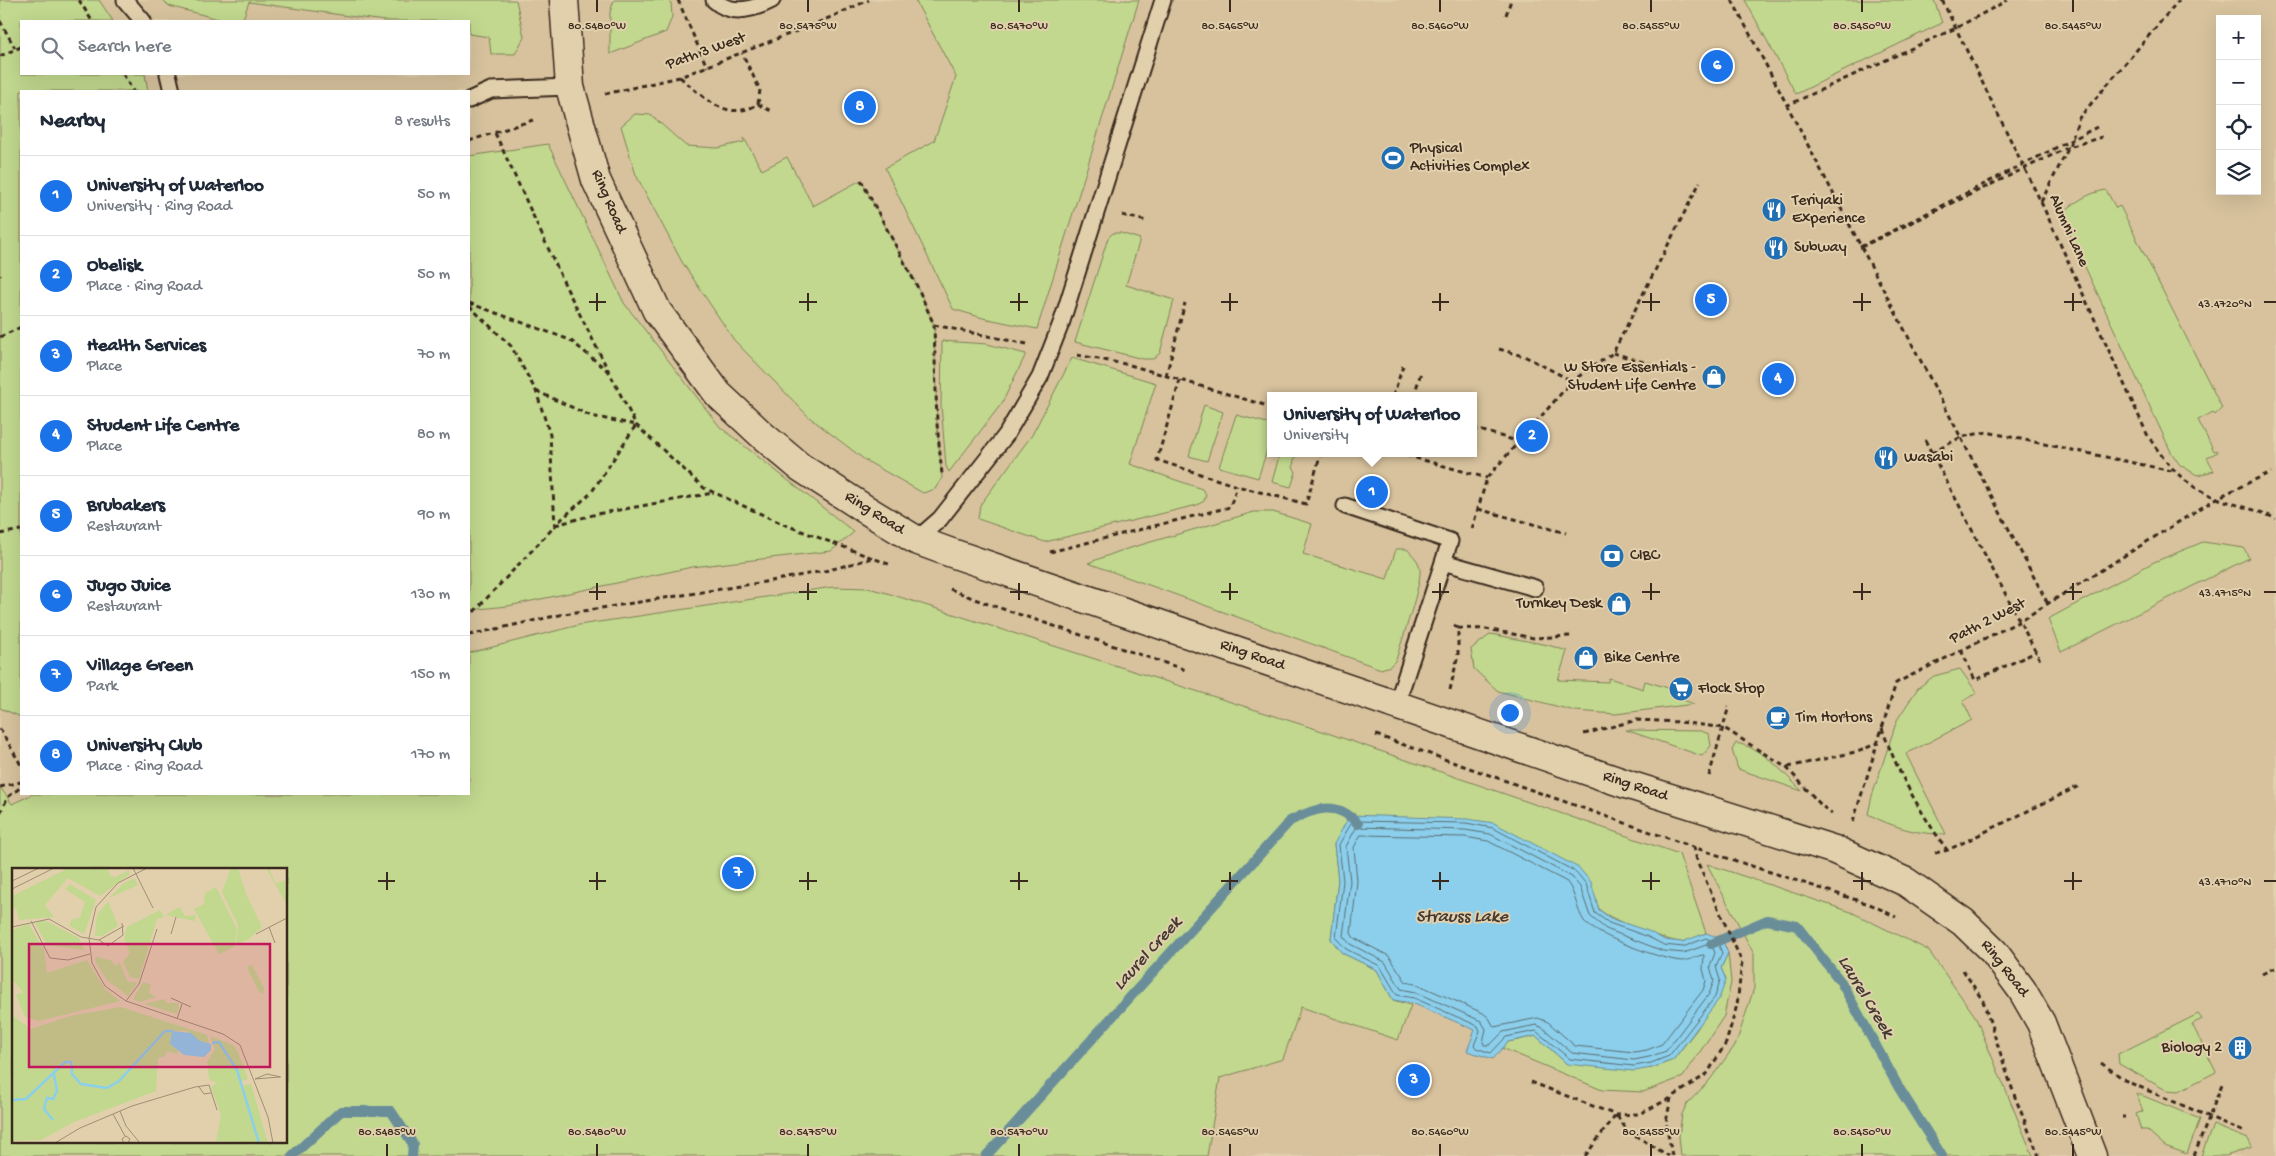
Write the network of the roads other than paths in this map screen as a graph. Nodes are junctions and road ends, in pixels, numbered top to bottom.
1 (125, 0) edge
2 (564, 0) edge
3 (714, 0) edge
4 (772, 0) edge
5 (1163, 0) edge
6 (142, 20) edge
7 (168, 75) edge
8 (570, 87) junction
9 (172, 90) edge
10 (470, 100) edge
11 (1345, 506) dead end
12 (916, 540) junction
13 (1443, 562) junction
14 (1535, 588) dead end
15 (1396, 706) junction
16 (2092, 1156) edge

1 - 6 lane
2 - 8 street, Ring Road
3 - 4 lane
5 - 12 lane
7 - 9 lane
8 - 10 lane
8 - 12 street, Ring Road
11 - 13 lane
12 - 15 street, Ring Road
13 - 14 lane
13 - 15 lane
15 - 16 street, Ring Road

